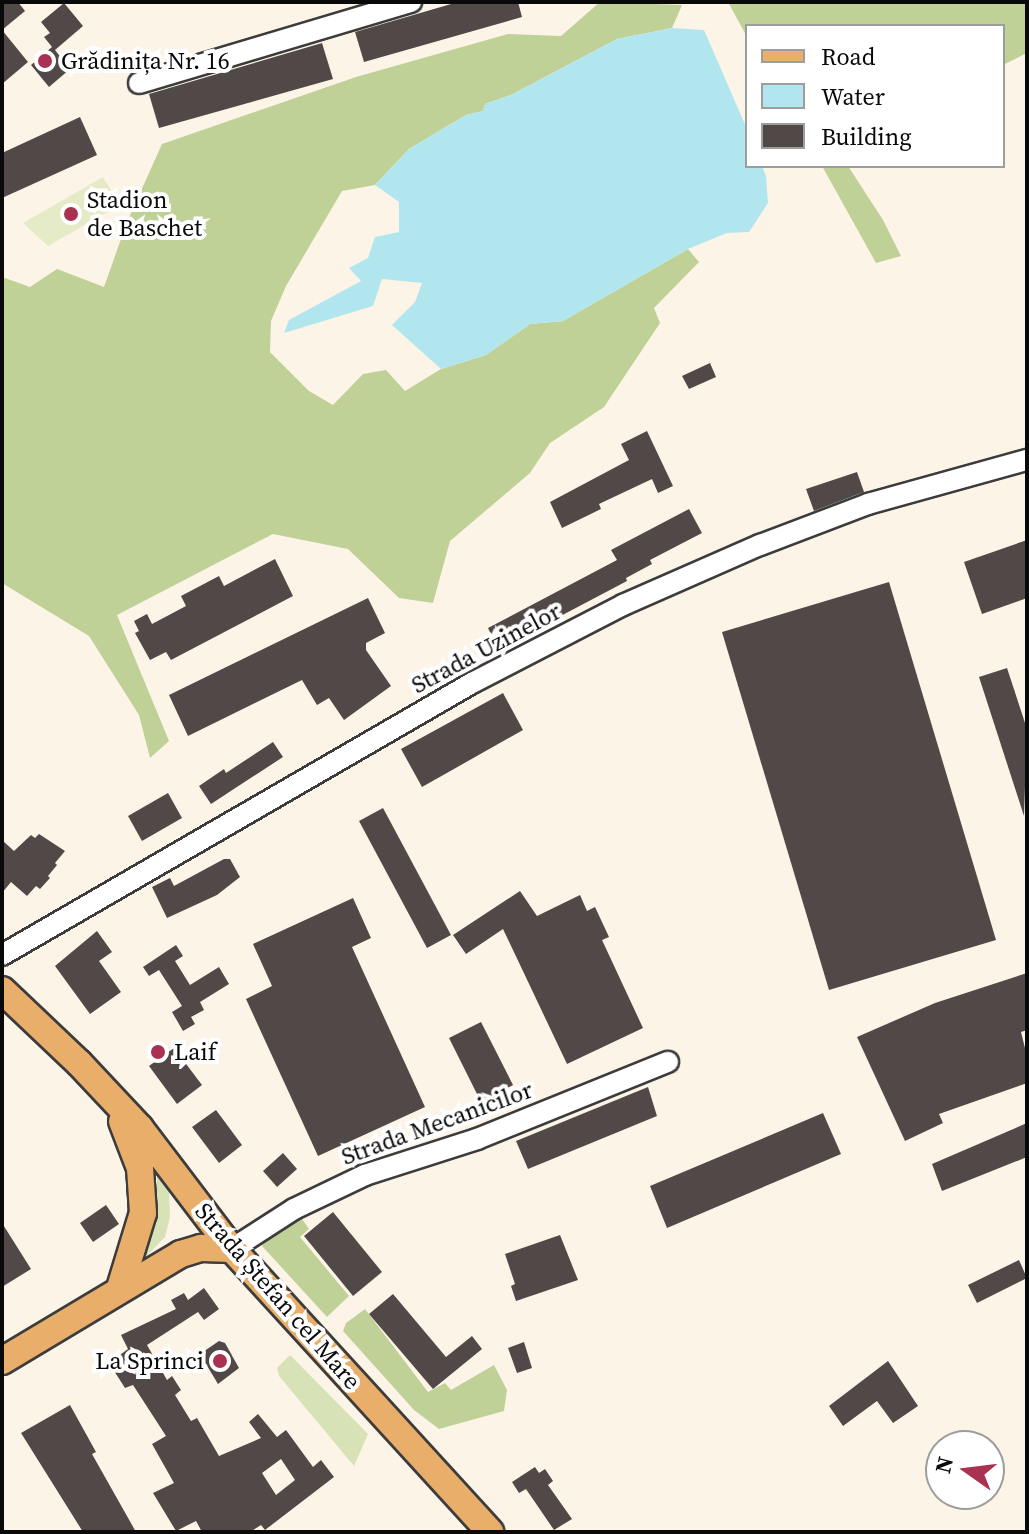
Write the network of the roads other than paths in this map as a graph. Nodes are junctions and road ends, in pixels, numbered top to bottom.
1 (411, 2) edge
2 (139, 83) dead end
3 (1027, 460) edge
4 (2, 955) edge
5 (2, 990) edge
6 (668, 1062) dead end
7 (111, 1100) junction
8 (232, 1249) junction
9 (120, 1288) junction
10 (2, 1361) edge
11 (490, 1532) edge

1 - 2 street
3 - 4 street, Strada Uzinelor
5 - 7 main road, Strada Ștefan cel Mare
6 - 8 street, Strada Mecanicilor
7 - 8 main road, Strada Ștefan cel Mare
7 - 9 main road
8 - 9 main road
8 - 11 main road, Strada Ștefan cel Mare
9 - 10 main road

